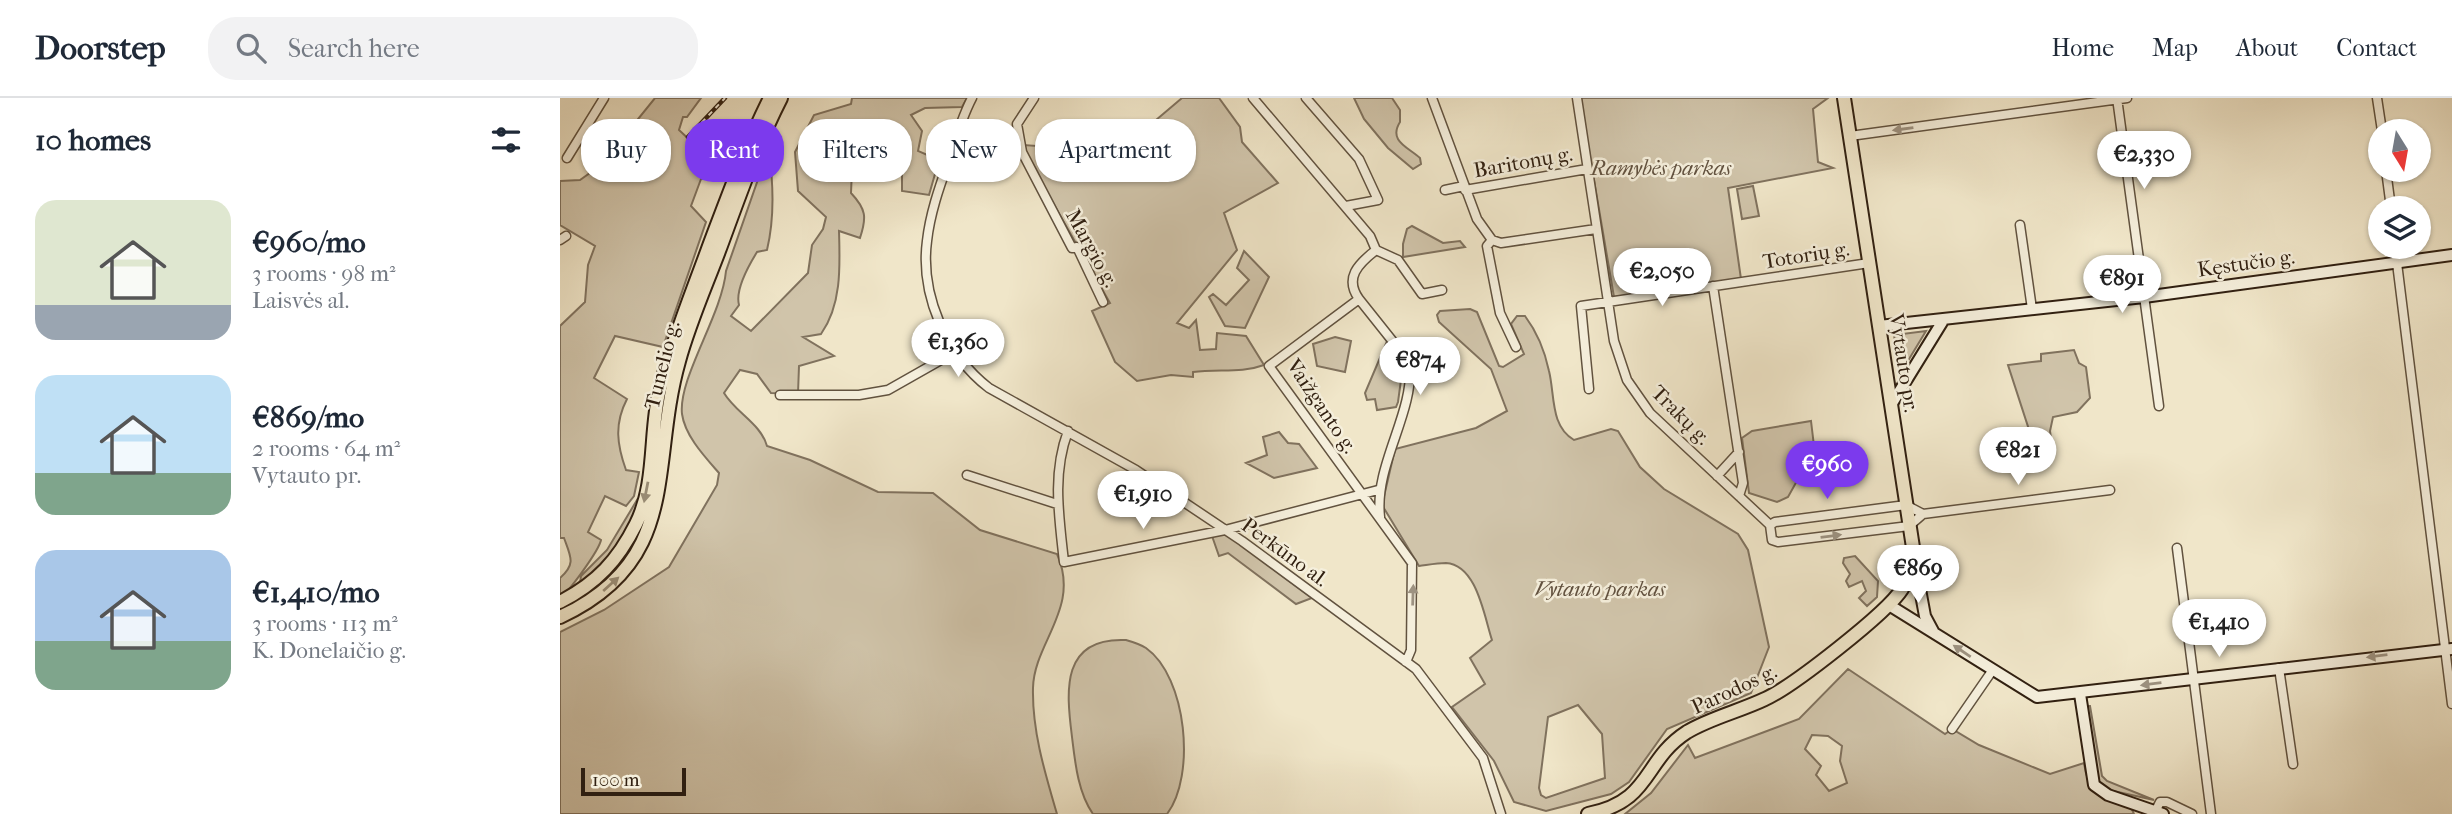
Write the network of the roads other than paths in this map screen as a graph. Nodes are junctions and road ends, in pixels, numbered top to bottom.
1 (604, 98) edge
2 (770, 98) edge
3 (781, 98) edge
4 (972, 98) edge
5 (1034, 98) edge
6 (1253, 98) edge
7 (1306, 98) edge
8 (1432, 98) edge
9 (1577, 98) edge
10 (1844, 98) edge
11 (2127, 98) edge
12 (2377, 98) edge
13 (2117, 99) edge
14 (2380, 119) edge
15 (1850, 136) junction
16 (567, 159) dead end
17 (1587, 169) junction
18 (1465, 188) junction
19 (1445, 190) dead end
20 (1346, 206) junction
21 (2020, 225) dead end
22 (1596, 229) junction
23 (1492, 240) junction
24 (1376, 250) junction
25 (2452, 255) edge
26 (2397, 259) edge
27 (2397, 262) junction
28 (1869, 263) junction
29 (1713, 286) junction
30 (1442, 290) dead end
31 (2144, 297) junction
32 (1359, 299) junction
33 (1103, 302) dead end
34 (1607, 302) junction
35 (2032, 309) junction
36 (1944, 319) junction
37 (1879, 326) junction
38 (1516, 348) dead end
39 (955, 352) junction
40 (1589, 389) dead end
41 (780, 395) dead end
42 (1891, 405) junction
43 (2159, 406) dead end
44 (1068, 431) junction
45 (1739, 452) junction
46 (657, 459) junction
47 (967, 475) dead end
48 (1717, 476) junction
49 (2110, 490) dead end
50 (1378, 491) junction
51 (1362, 495) junction
52 (1738, 496) junction
53 (1057, 504) junction
54 (1906, 505) junction
55 (1923, 513) junction
56 (1380, 520) junction
57 (1770, 525) junction
58 (1909, 526) junction
59 (1225, 530) junction
60 (2176, 548) dead end
61 (1914, 554) junction
62 (560, 602) edge
63 (1888, 605) junction
64 (560, 617) edge
65 (1933, 631) junction
66 (2448, 649) edge
67 (1406, 662) junction
68 (2279, 668) junction
69 (1992, 671) junction
70 (2193, 679) junction
71 (2080, 694) junction
72 (2452, 704) edge
73 (1952, 729) dead end
74 (2293, 764) dead end
75 (2160, 812) edge
76 (1501, 814) edge
77 (1588, 814) edge
78 (2193, 814) edge
79 (2211, 814) edge

1 - 16 street
2 - 46 main road, Tunelio g.
3 - 46 main road, Tunelio g.
4 - 39 street, Perkūno al.
5 - 33 street, Margio g.
6 - 20 street
7 - 20 street
8 - 18 street
9 - 17 street, Trakų g.
10 - 15 main road, Vytauto pr.
11 - 13 street
12 - 14 street
13 -> 15 street
13 - 31 street
15 - 28 main road, Vytauto pr.
17 - 18 street, Baritonų g.
17 - 22 street, Trakų g.
18 - 19 street, Baritonų g.
18 - 23 street
20 - 24 street
21 - 35 street
22 - 23 street
22 - 34 street, Trakų g.
23 - 38 street
24 - 30 street
24 - 32 street
25 - 27 street, Kęstučio g.
26 - 27 street
27 - 31 street, Kęstučio g.
27 - 66 street
28 - 29 street, Totorių g.
28 - 37 main road, Vytauto pr.
29 - 34 street, Totorių g.
29 - 45 street
31 - 35 street, Kęstučio g.
31 - 43 street
32 - 50 street, Vaižganto g.
32 - 51 street, Vaižganto g.
34 - 40 street, Totorių g.
34 - 48 street, Trakų g.
35 - 36 street, Kęstučio g.
36 - 37 street, Kęstučio g.
36 - 42 street
37 - 42 main road, Vytauto pr.
39 - 41 street
39 - 44 street, Perkūno al.
42 - 54 main road, Vytauto pr.
44 - 53 street
44 - 59 street, Perkūno al.
45 - 48 street
45 - 52 street
46 -> 62 main road, Tunelio g.
64 -> 46 main road, Tunelio g.
47 - 53 street
48 - 52 street, Trakų g.
49 - 55 street
50 - 51 street
50 - 56 street, Vaižganto g.
51 - 56 street, Vaižganto g.
51 - 59 street
52 - 57 street, Trakų g.
53 - 59 street
54 - 55 street
54 - 57 street
54 - 58 main road, Vytauto pr.
55 - 58 street
67 -> 56 street, Vaižganto g.
57 -> 58 street, Trakų g.
58 - 61 main road, Vytauto pr.
59 - 67 street, Perkūno al.
60 - 70 street
61 - 63 main road, Parodos g.
61 - 65 street, Vytauto pr.
63 - 65 street
63 - 77 main road, Parodos g.
69 -> 65 street
66 -> 68 street
66 - 72 street
67 - 76 street, Perkūno al.
68 - 70 street
68 - 74 street
69 - 71 street
69 - 73 street
70 -> 71 street
70 - 79 street
71 - 75 street
75 - 78 street

